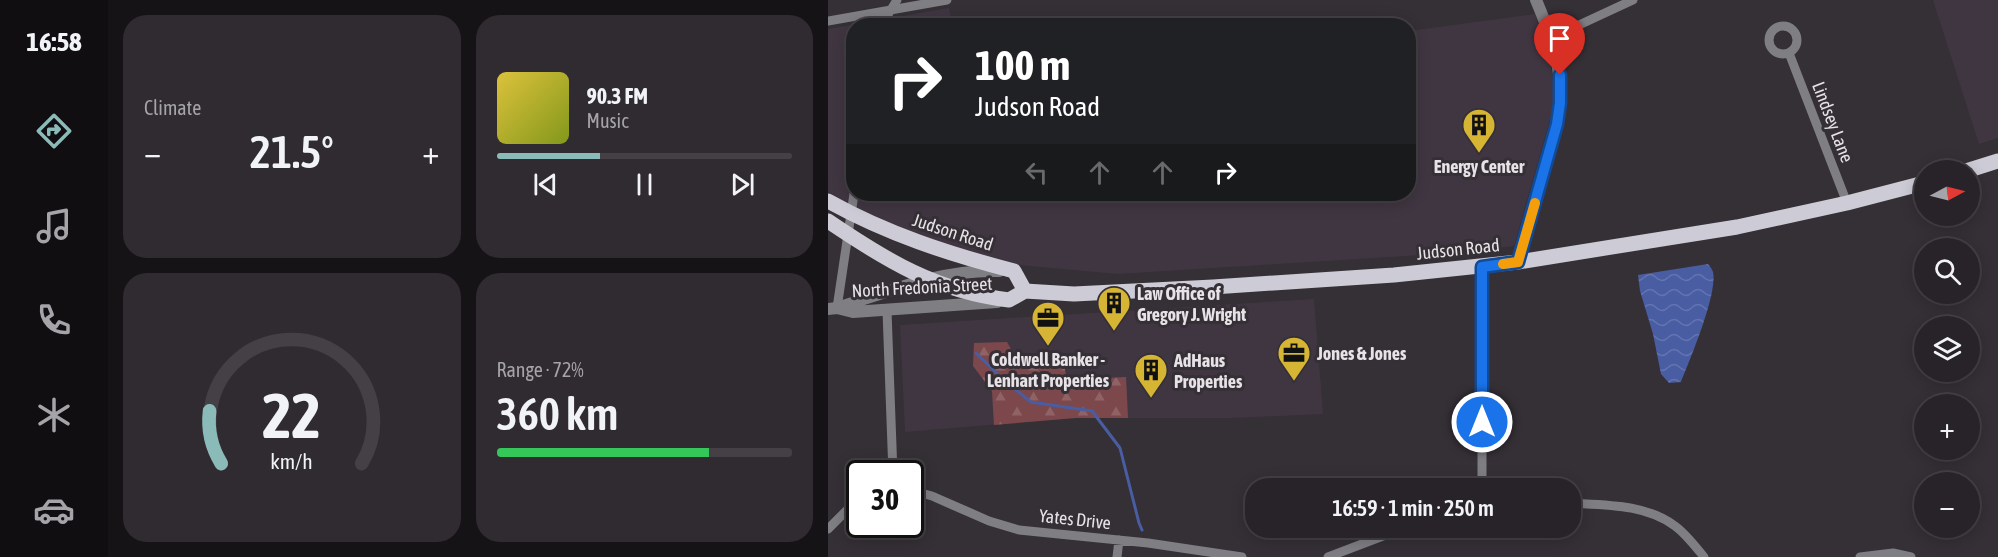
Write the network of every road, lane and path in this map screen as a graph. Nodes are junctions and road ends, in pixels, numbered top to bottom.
1 (897, 0) edge
2 (947, 0) edge
3 (1536, 0) edge
4 (1633, 0) edge
5 (889, 12) junction
6 (846, 18) edge
7 (848, 18) edge
8 (886, 18) edge
9 (828, 21) edge
10 (1551, 38) junction
11 (1789, 53) dead end
12 (1998, 161) edge
13 (1980, 167) edge
14 (1914, 186) edge
15 (828, 201) edge
16 (853, 201) edge
17 (1847, 203) junction
18 (851, 214) junction
19 (828, 220) edge
20 (847, 234) junction
21 (1518, 262) junction
22 (1482, 267) junction
23 (1014, 271) junction
24 (926, 279) junction
25 (1025, 291) junction
26 (1008, 300) junction
27 (833, 308) edge
28 (887, 311) junction
29 (892, 460) edge
30 (1482, 478) edge
31 (924, 494) edge
32 (1581, 504) edge
33 (846, 511) edge
34 (828, 529) edge
35 (1378, 538) edge
36 (1119, 540) junction
37 (1117, 557) edge
38 (1242, 557) edge
39 (1328, 557) edge
40 (1704, 557) edge
41 (1860, 557) edge
42 (1911, 557) edge

1 - 5 street
2 - 5 street
3 - 10 street
4 - 10 street
5 - 7 street
5 - 8 street
6 - 9 street
10 - 21 street
11 - 17 street, Lindsey Lane
12 - 13 main road
14 - 17 main road, Judson Road
15 - 18 main road, Judson Road
16 - 18 street
17 - 21 main road, Judson Road
18 - 20 street
18 - 23 main road, Judson Road
19 - 20 main road
20 - 24 main road
20 - 27 street
21 - 22 main road, Judson Road
22 - 25 main road, Judson Road
22 - 30 street
23 - 24 street, North Fredonia Street
23 - 25 main road
24 - 26 main road
24 - 27 street, North Fredonia Street
25 - 26 main road
26 - 28 street, North Fredonia Street
27 - 28 street, North Fredonia Street
28 - 29 street
31 - 36 street, Yates Drive
32 - 40 street
33 - 34 street
35 - 39 street
36 - 37 street
36 - 38 street, Yates Drive
41 - 42 street

